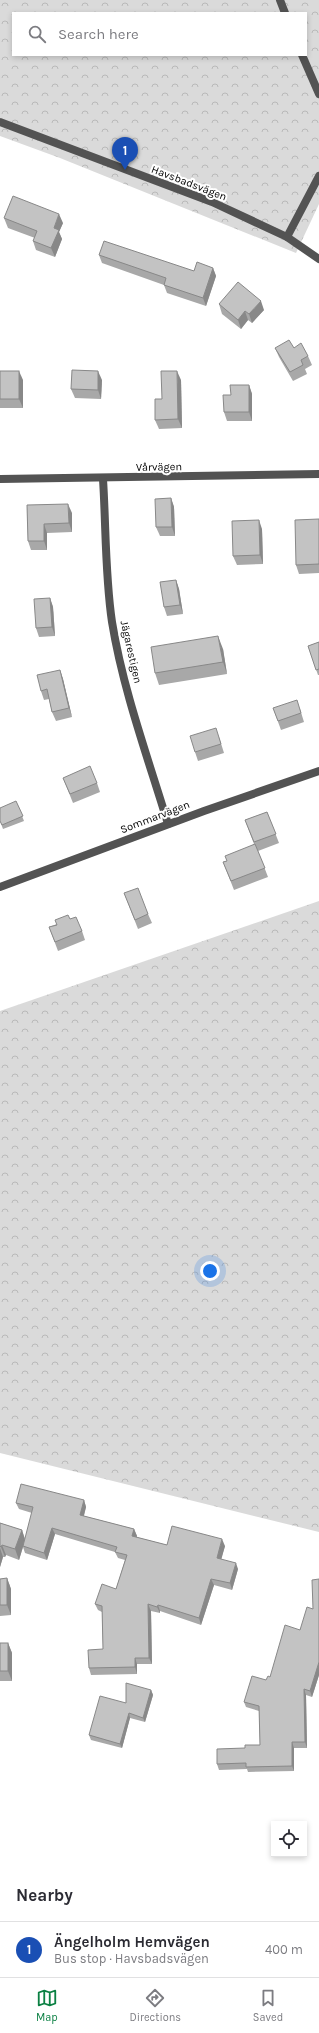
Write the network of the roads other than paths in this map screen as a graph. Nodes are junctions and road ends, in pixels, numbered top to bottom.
1 (280, 0) edge
2 (286, 12) edge
3 (302, 56) edge
4 (319, 94) edge
5 (0, 122) edge
6 (319, 176) edge
7 (287, 237) junction
8 (319, 259) edge
9 (319, 474) edge
10 (0, 479) edge
11 (103, 479) junction
12 (319, 771) edge
13 (168, 824) junction
14 (0, 888) edge

1 - 2 street
3 - 4 street
5 - 7 street, Havsbadsvägen
6 - 7 street
7 - 8 street, Havsbadsvägen
9 - 11 street, Vårvägen
10 - 11 street, Vårvägen
11 - 13 street, Jägarestigen
12 - 13 street, Sommarvägen
13 - 14 street, Sommarvägen

